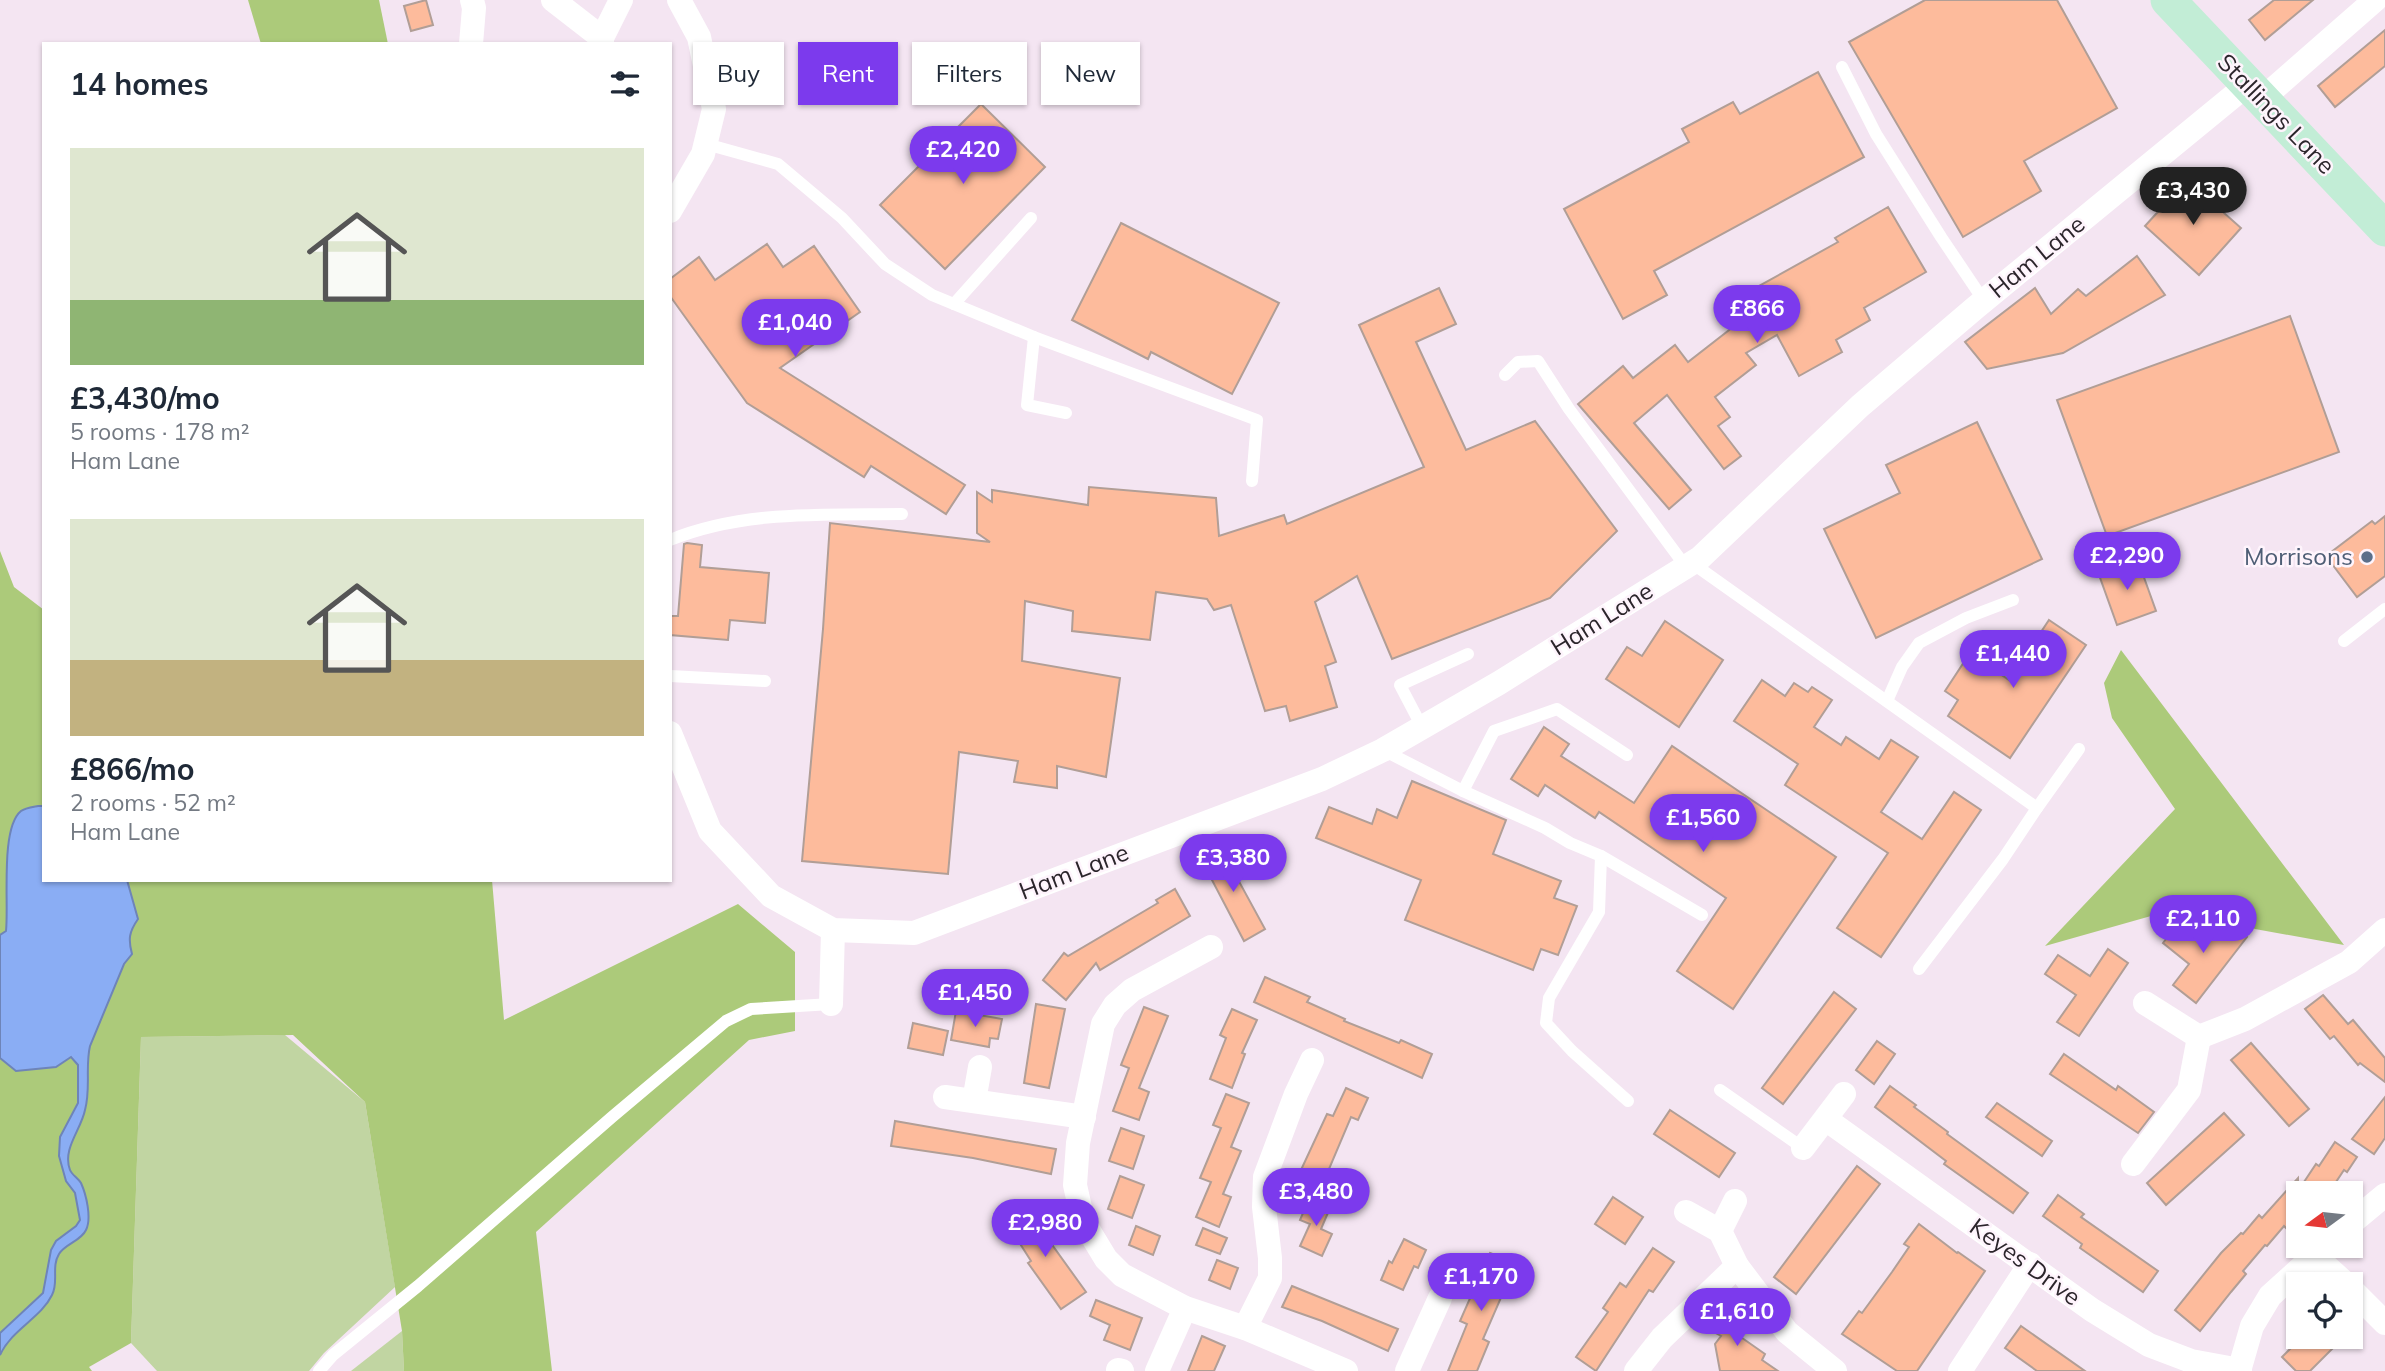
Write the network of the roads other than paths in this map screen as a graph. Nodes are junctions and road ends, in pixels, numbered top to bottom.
1 (472, 0) edge
2 (553, 0) edge
3 (621, 0) edge
4 (679, 0) edge
5 (2168, 0) edge
6 (2375, 0) edge
7 (602, 41) edge
8 (471, 42) edge
9 (1842, 67) dead end
10 (2255, 91) junction
11 (706, 144) junction
12 (672, 208) edge
13 (1031, 218) dead end
14 (2385, 229) edge
15 (1984, 301) junction
16 (954, 304) junction
17 (1034, 337) junction
18 (1505, 375) dead end
19 (1066, 413) dead end
20 (1252, 481) dead end
21 (902, 514) dead end
22 (672, 539) edge
23 (1689, 565) junction
24 (2013, 600) dead end
25 (2385, 609) edge
26 (2344, 641) dead end
27 (1468, 654) dead end
28 (672, 676) edge
29 (765, 681) dead end
30 (1887, 701) junction
31 (1422, 727) junction
32 (672, 738) edge
33 (2079, 749) dead end
34 (1383, 750) junction
35 (1627, 755) dead end
36 (1463, 791) junction
37 (2037, 807) junction
38 (1601, 856) junction
39 (1702, 915) dead end
40 (833, 930) junction
41 (2385, 930) edge
42 (1211, 947) dead end
43 (1919, 969) dead end
44 (2145, 1003) dead end
45 (831, 1004) joint
46 (2200, 1038) junction
47 (1312, 1060) dead end
48 (980, 1067) dead end
49 (1720, 1090) dead end
50 (1844, 1094) dead end
51 (945, 1097) dead end
52 (974, 1101) junction
53 (1628, 1101) dead end
54 (1084, 1117) junction
55 (1827, 1120) junction
56 (1803, 1148) joint
57 (2133, 1164) dead end
58 (2385, 1195) edge
59 (1735, 1201) dead end
60 (1686, 1212) dead end
61 (2363, 1213) edge
62 (1720, 1231) junction
63 (2310, 1258) edge
64 (2325, 1258) edge
65 (2030, 1264) junction
66 (1737, 1266) junction
67 (2336, 1272) edge
68 (1440, 1298) dead end
69 (2363, 1301) edge
70 (1185, 1308) junction
71 (2385, 1323) edge
72 (1245, 1328) junction
73 (319, 1371) edge
74 (1157, 1371) edge
75 (1346, 1371) edge
76 (1407, 1371) edge
77 (1636, 1371) edge
78 (1835, 1371) edge
79 (1960, 1371) edge
80 (2240, 1371) edge

1 - 8 street
2 - 7 street
3 - 7 street
4 - 11 street
5 - 10 main road, Stallings Lane
6 - 10 street, Ham Lane
9 - 15 lane
10 - 14 main road, Stallings Lane
10 - 15 street, Ham Lane
11 - 12 street
11 - 16 lane
13 - 16 lane
15 - 23 street, Ham Lane
16 - 17 lane
17 - 19 lane
17 - 20 lane
18 - 23 lane
21 - 22 lane
23 - 30 lane
23 - 31 street, Ham Lane
24 - 30 lane
25 - 26 lane
27 - 31 lane
28 - 29 lane
30 - 37 lane
31 - 34 street, Ham Lane
32 - 40 street
33 - 37 lane
34 - 36 lane
34 - 40 street, Ham Lane
35 - 36 lane
36 - 38 lane
37 - 43 lane
38 - 39 lane
38 - 53 lane
40 - 45 street
41 - 46 street
42 - 54 street
44 - 46 street
45 - 73 lane
46 - 57 street
47 - 72 street
48 - 52 street
49 - 56 lane
50 - 55 street
51 - 52 street
52 - 54 street
54 - 70 street
55 - 56 street
55 - 65 street, Keyes Drive
58 - 61 street
59 - 62 street
60 - 62 street
62 - 66 street
63 - 80 street
64 - 67 street
65 - 79 street
65 - 80 street, Keyes Drive
66 - 77 street
66 - 78 street
68 - 76 street
69 - 71 street
70 - 72 street
70 - 74 street
72 - 75 street

